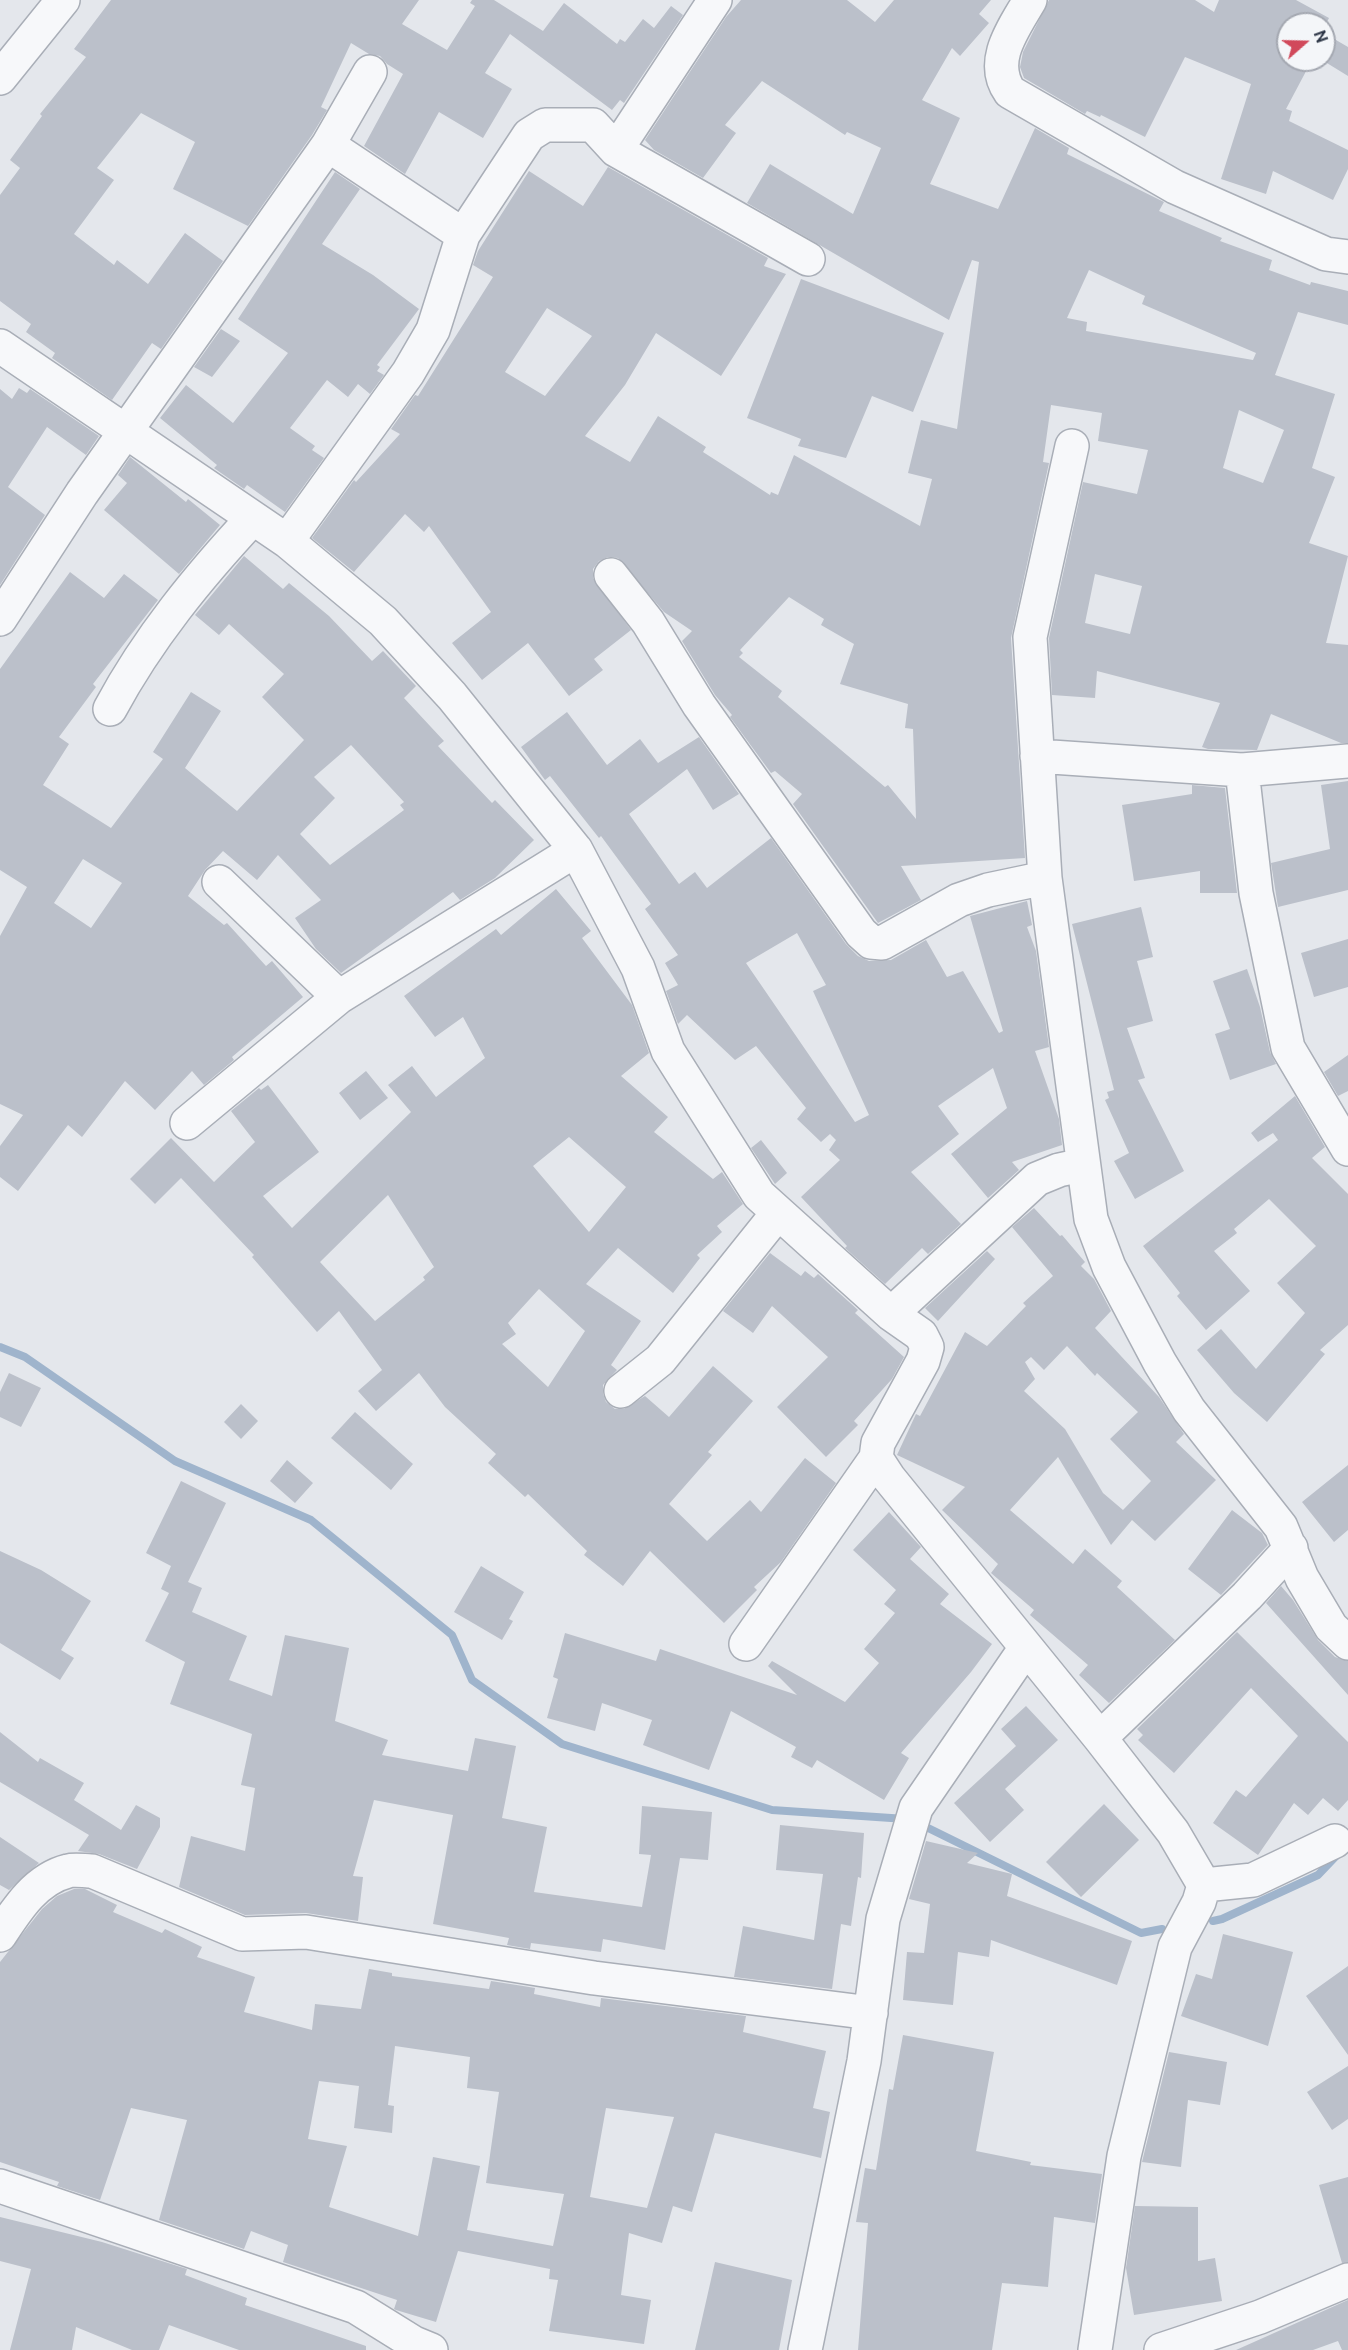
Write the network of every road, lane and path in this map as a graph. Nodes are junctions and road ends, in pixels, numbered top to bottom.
1 (63, 0) edge
2 (716, 0) edge
3 (1030, 0) edge
4 (370, 72) dead end
5 (1, 75) edge
6 (328, 145) junction
7 (616, 150) junction
8 (463, 235) junction
9 (1348, 256) edge
10 (808, 259) dead end
11 (0, 346) edge
12 (126, 432) junction
13 (1072, 446) dead end
14 (253, 518) junction
15 (287, 541) junction
16 (611, 575) dead end
17 (0, 619) edge
18 (110, 708) dead end
19 (1037, 756) junction
20 (1348, 761) edge
21 (1242, 770) junction
22 (576, 850) junction
23 (1045, 878) junction
24 (219, 882) dead end
25 (339, 998) junction
26 (187, 1124) dead end
27 (1348, 1149) edge
28 (1082, 1165) junction
29 (777, 1214) junction
30 (891, 1314) junction
31 (621, 1391) dead end
32 (876, 1458) junction
33 (1291, 1548) junction
34 (1348, 1643) edge
35 (746, 1644) dead end
36 (1025, 1649) junction
37 (1100, 1738) junction
38 (1335, 1841) dead end
39 (1204, 1885) junction
40 (0, 1935) edge
41 (871, 2013) junction
42 (0, 2186) edge
43 (1348, 2280) edge
44 (431, 2350) edge
45 (805, 2350) edge
46 (1095, 2350) edge
47 (1161, 2350) edge

1 - 5 street
2 - 7 street
3 - 9 street
4 - 6 street
6 - 8 street
6 - 12 street
7 - 8 street
7 - 10 street
8 - 15 street
11 - 12 street
12 - 14 street
12 - 17 street
13 - 19 street
14 - 15 street
14 - 18 street
15 - 22 street
16 - 23 street
19 - 21 street
19 - 23 street
20 - 21 street
21 - 27 street
22 - 25 street
22 - 29 street
23 - 28 street
24 - 25 street
25 - 26 street
28 - 30 street
28 - 33 street
29 - 30 street
29 - 31 street
30 - 32 street
32 - 35 street
32 - 36 street
33 - 34 street
33 - 37 street
36 - 37 street
36 - 41 street
37 - 39 street
38 - 39 street
39 - 46 street
40 - 41 street
41 - 45 street
42 - 44 street
43 - 47 street

